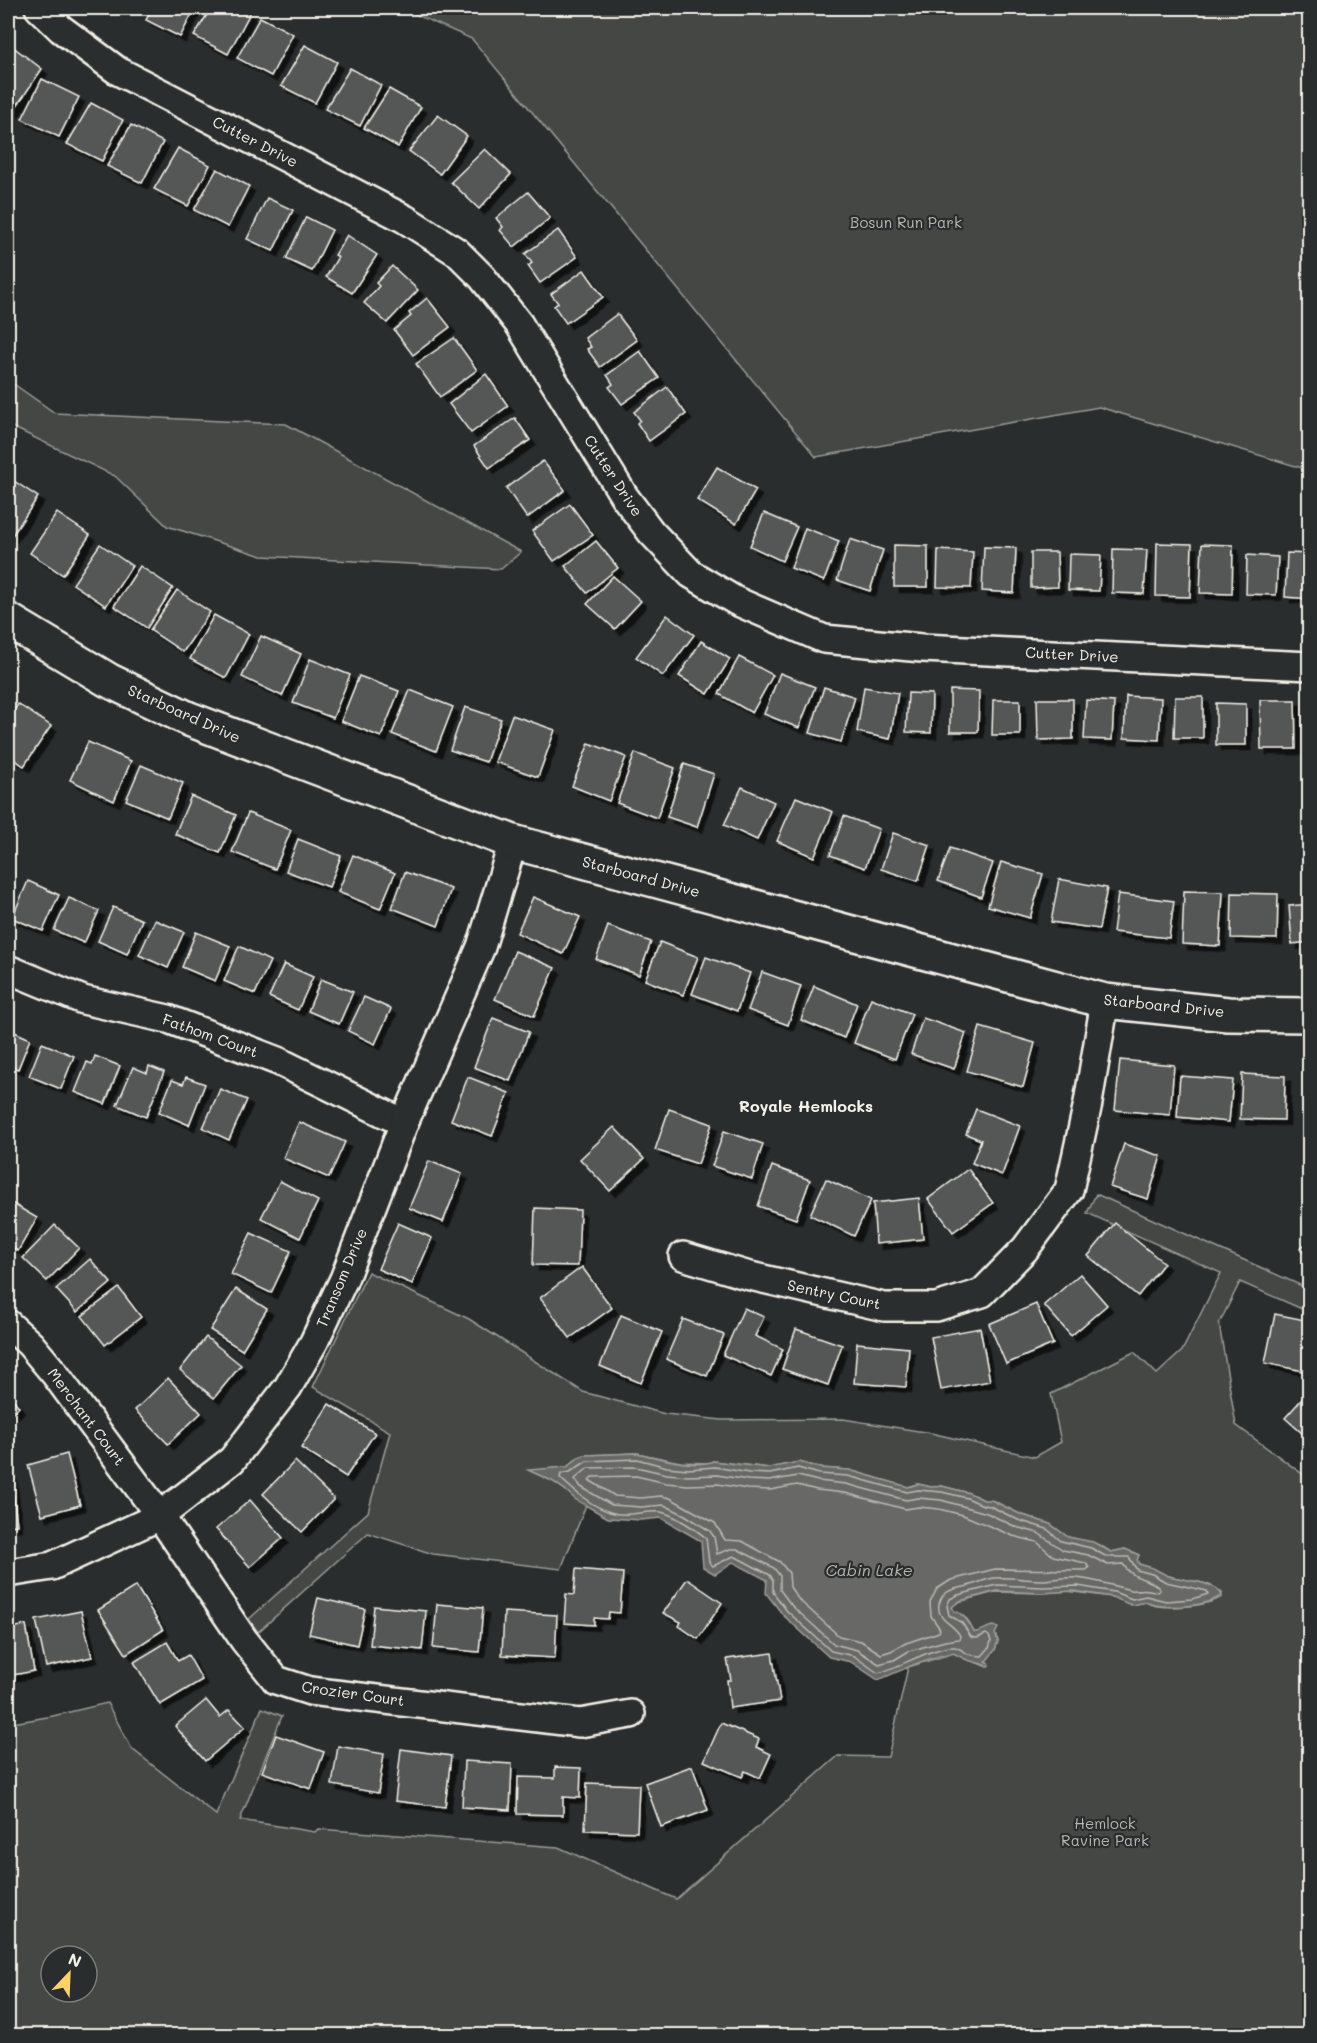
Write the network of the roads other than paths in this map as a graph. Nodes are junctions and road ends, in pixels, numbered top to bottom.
1 (39, 8) edge
2 (8, 620) edge
3 (1310, 666) edge
4 (513, 842) junction
5 (8, 969) edge
6 (1105, 1001) junction
7 (1310, 1015) edge
8 (404, 1122) junction
9 (683, 1256) dead end
10 (8, 1324) edge
11 (160, 1516) junction
12 (8, 1573) edge
13 (630, 1714) dead end

1 - 3 street, Cutter Drive
2 - 4 street, Starboard Drive
4 - 6 street, Starboard Drive
4 - 8 street, Transom Drive
5 - 8 street, Fathom Court
6 - 7 street, Starboard Drive
6 - 9 street, Sentry Court
8 - 11 street, Transom Drive
10 - 11 street, Merchant Court
11 - 12 street, Transom Drive
11 - 13 street, Crozier Court

